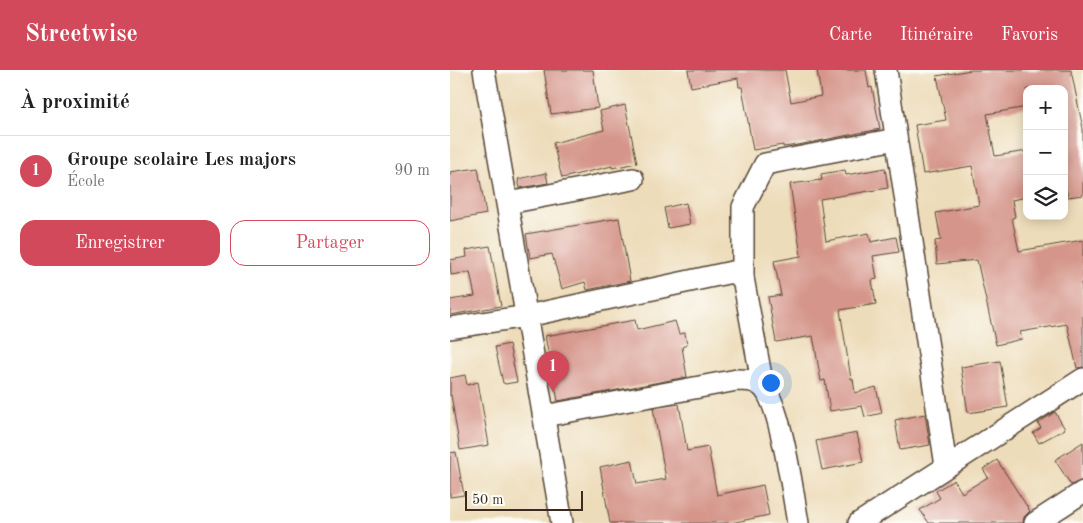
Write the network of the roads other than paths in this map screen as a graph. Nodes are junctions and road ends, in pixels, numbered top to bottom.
1 (484, 70) edge
2 (886, 70) edge
3 (896, 139) junction
4 (633, 179) dead end
5 (508, 203) junction
6 (742, 278) junction
7 (527, 316) junction
8 (450, 328) edge
9 (1083, 379) edge
10 (763, 387) junction
11 (544, 416) junction
12 (946, 466) junction
13 (1083, 492) edge
14 (562, 523) edge
15 (798, 523) edge
16 (859, 523) edge
17 (1035, 523) edge

1 - 5 street
2 - 3 street
3 - 6 street
3 - 12 street
4 - 5 street
5 - 7 street
6 - 7 street
6 - 10 street
7 - 8 street
7 - 11 street
9 - 12 street
10 - 11 street
10 - 15 street
11 - 14 street
12 - 16 street
13 - 17 street

